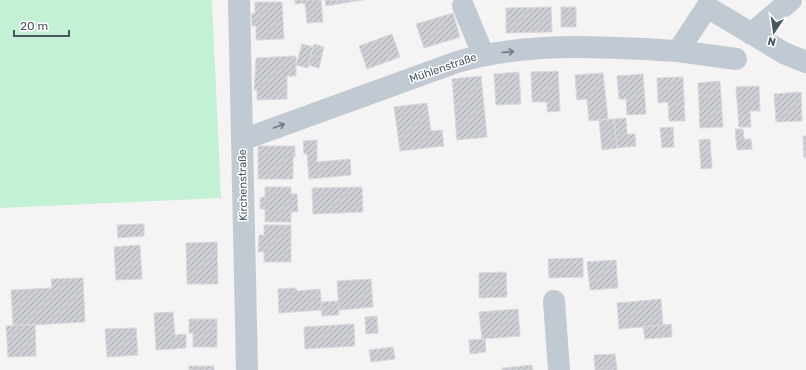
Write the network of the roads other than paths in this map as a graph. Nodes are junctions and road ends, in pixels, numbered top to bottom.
1 (239, 0) edge
2 (791, 0) edge
3 (702, 4) edge
4 (463, 6) dead end
5 (751, 34) junction
6 (678, 51) junction
7 (483, 54) junction
8 (736, 59) dead end
9 (806, 62) edge
10 (242, 140) junction
11 (554, 301) dead end
12 (247, 370) edge
13 (559, 370) edge

1 - 10 street, Kirchenstraße
2 - 5 street
3 - 5 street
3 - 6 street
4 - 7 street
5 - 9 street
7 -> 6 street, Mühlenstraße
6 - 8 street, Mühlenstraße
10 -> 7 street, Mühlenstraße
10 - 12 street, Kirchenstraße
11 - 13 street

